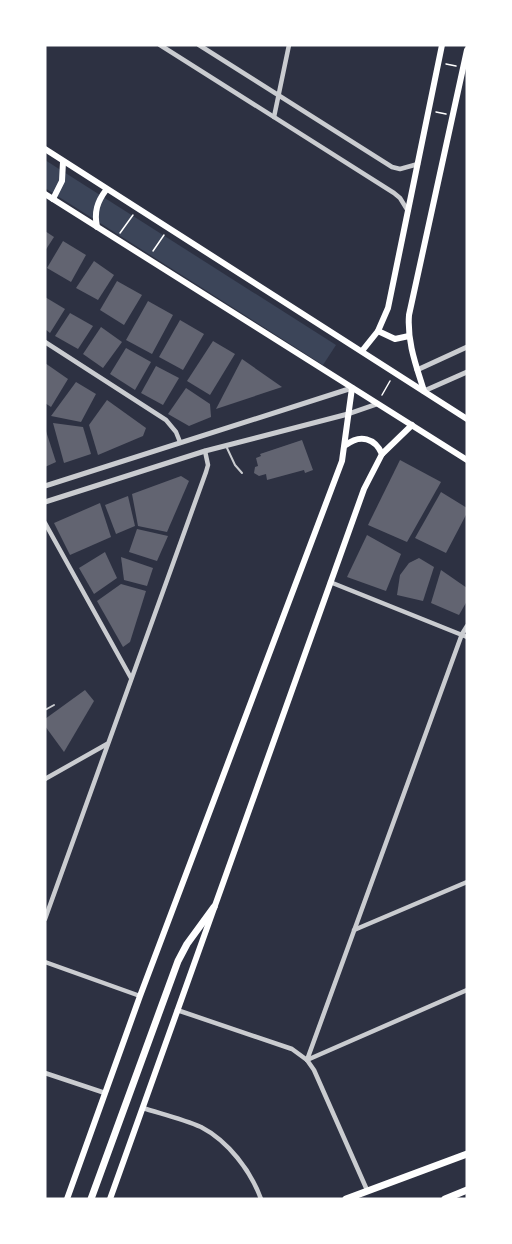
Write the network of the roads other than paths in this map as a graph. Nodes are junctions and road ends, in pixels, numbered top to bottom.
1 (160, 45) edge
2 (199, 45) edge
3 (289, 45) edge
4 (442, 45) edge
5 (467, 50) edge
6 (279, 96) junction
7 (274, 117) junction
8 (45, 149) edge
9 (63, 162) junction
10 (418, 164) junction
11 (106, 190) junction
12 (45, 194) edge
13 (52, 199) junction
14 (408, 212) junction
15 (97, 227) junction
16 (378, 331) junction
17 (409, 336) junction
18 (45, 342) edge
19 (467, 347) edge
20 (362, 351) junction
21 (417, 370) junction
22 (467, 372) edge
23 (352, 388) junction
24 (424, 391) junction
25 (377, 404) junction
26 (348, 414) junction
27 (467, 419) edge
28 (412, 425) junction
29 (180, 442) junction
30 (346, 445) junction
31 (226, 446) junction
32 (205, 451) junction
33 (382, 454) junction
34 (467, 459) edge
35 (242, 473) dead end
36 (45, 486) edge
37 (45, 501) edge
38 (45, 523) edge
39 (330, 582) junction
40 (467, 626) edge
41 (464, 635) edge
42 (131, 678) junction
43 (54, 705) dead end
44 (45, 710) edge
45 (107, 744) junction
46 (45, 779) edge
47 (467, 882) edge
48 (214, 907) junction
49 (45, 919) edge
50 (354, 930) junction
51 (45, 962) edge
52 (467, 990) edge
53 (140, 996) junction
54 (177, 1010) junction
55 (307, 1060) junction
56 (45, 1073) edge
57 (105, 1093) junction
58 (143, 1108) junction
59 (467, 1154) edge
60 (367, 1190) junction
61 (467, 1190) edge
62 (67, 1199) edge
63 (91, 1199) edge
64 (110, 1199) edge
65 (261, 1199) edge
66 (346, 1199) edge
67 (445, 1199) edge

1 - 7 street
2 - 6 street
3 - 6 street
4 - 10 main road
5 - 17 main road
6 - 7 street
6 - 10 street
7 - 14 street
8 - 9 main road
9 - 11 main road
9 - 13 main road
10 - 14 main road
11 - 15 main road
11 - 20 main road
12 - 13 main road
13 - 15 main road
14 - 16 main road
15 - 23 main road
16 - 17 main road
16 - 20 main road
17 - 21 main road
18 - 29 street
19 - 21 street
20 - 24 main road
21 - 24 main road
22 - 24 street
23 - 25 main road
23 - 26 main road
23 - 29 street
24 - 27 main road
25 - 26 street
25 - 28 main road
26 - 30 main road
26 - 31 street
28 - 33 main road
28 - 34 main road
29 - 36 street
30 - 33 main road
30 - 53 main road
31 - 32 street
31 - 35 lane
32 - 37 street
32 - 42 street
33 - 39 main road
38 - 42 street
39 - 41 street
39 - 48 main road
40 - 41 street
41 - 50 street
42 - 45 street
43 - 44 lane
45 - 46 street
45 - 49 street
47 - 50 street
48 - 54 main road
48 - 63 main road
50 - 55 street
51 - 53 street
52 - 55 street
53 - 57 main road
54 - 55 street
54 - 58 main road
55 - 60 street
56 - 57 street
57 - 62 main road
58 - 64 main road
58 - 65 street
59 - 60 main road
60 - 66 main road
61 - 67 main road

